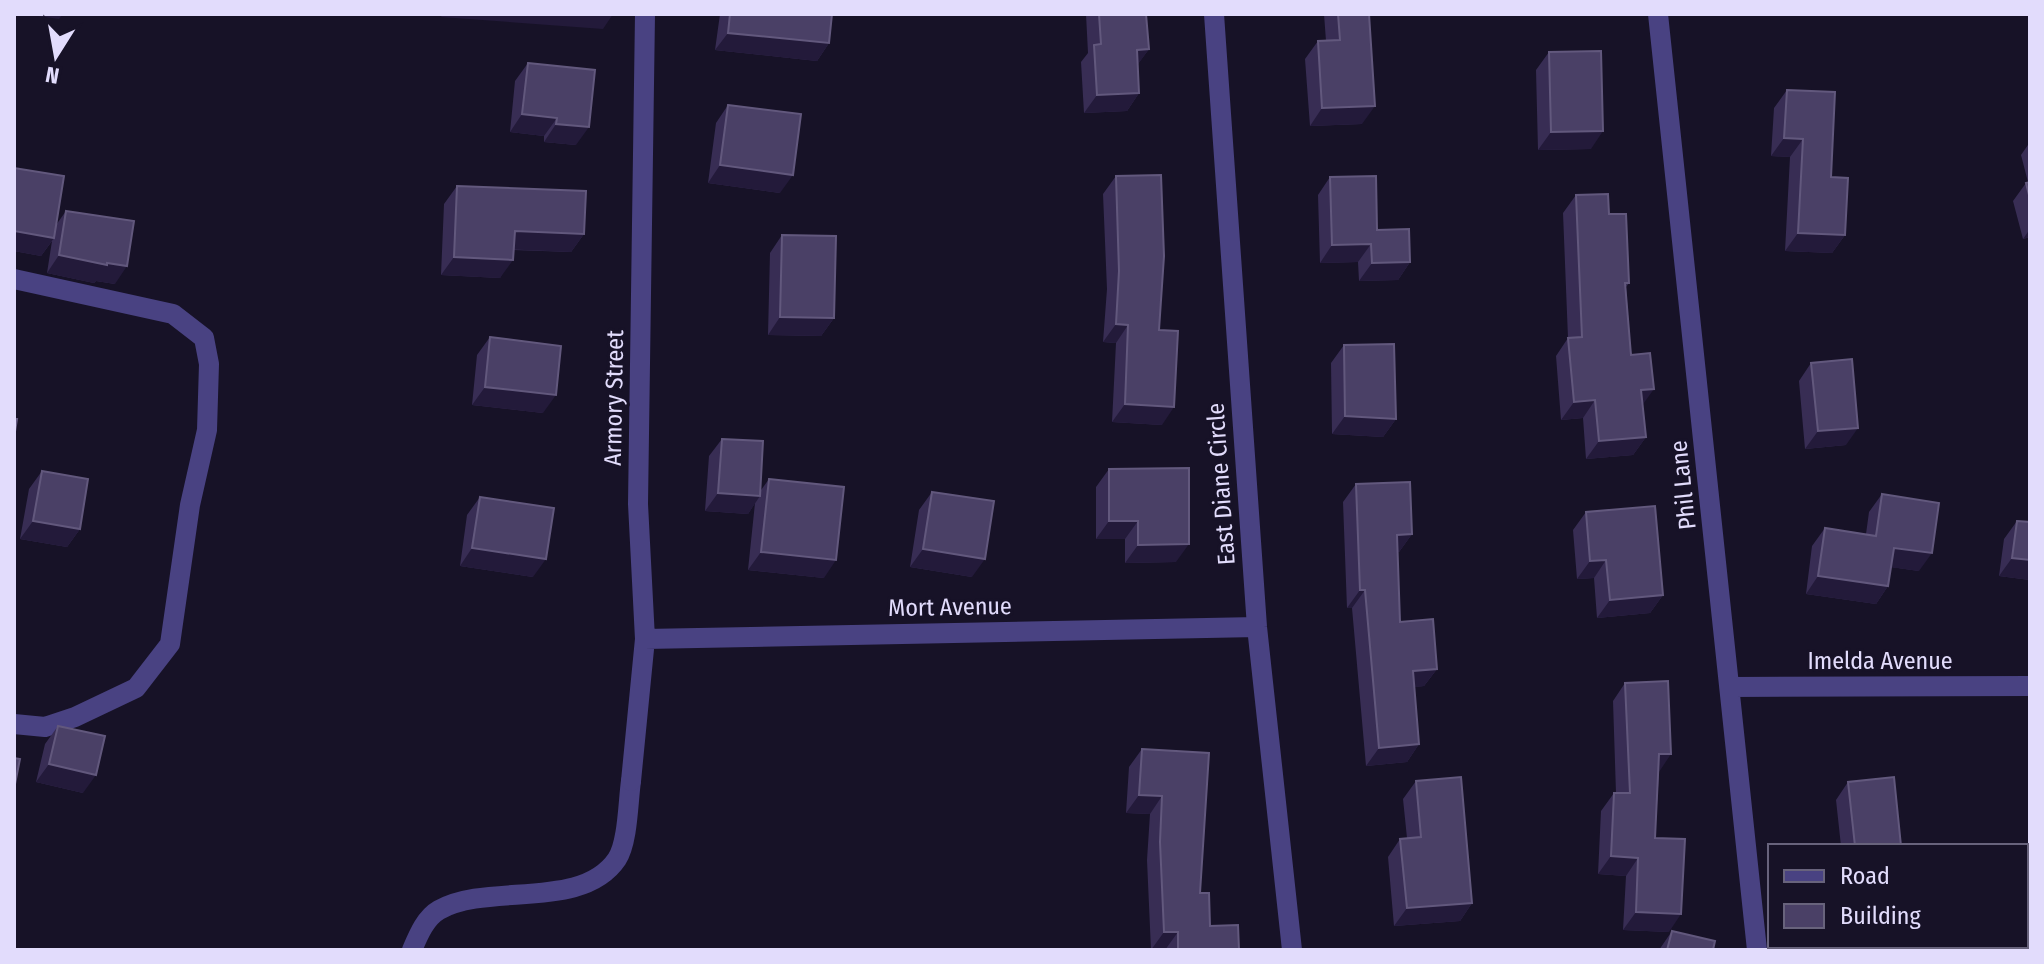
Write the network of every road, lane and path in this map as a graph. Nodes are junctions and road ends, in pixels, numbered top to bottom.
1 (645, 14) edge
2 (1214, 14) edge
3 (1658, 14) edge
4 (14, 279) edge
5 (1257, 627) junction
6 (645, 639) junction
7 (2030, 686) edge
8 (1731, 687) junction
9 (14, 724) edge
10 (412, 950) edge
11 (1292, 950) edge
12 (1757, 950) edge

1 - 6 street, Armory Street
2 - 5 street, East Diane Circle
3 - 8 street, Phil Lane
4 - 9 street
5 - 6 street, Mort Avenue
5 - 11 street, East Diane Circle
6 - 10 street, Armory Street
7 - 8 street, Imelda Avenue
8 - 12 street, Phil Lane

